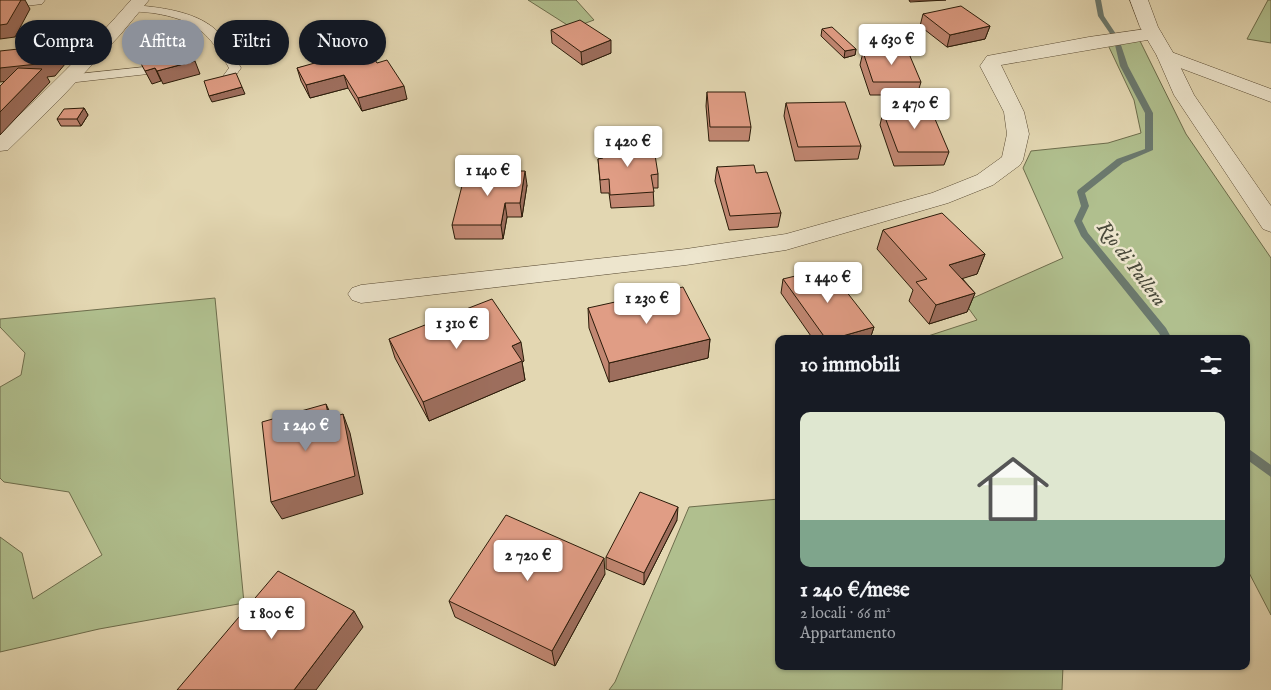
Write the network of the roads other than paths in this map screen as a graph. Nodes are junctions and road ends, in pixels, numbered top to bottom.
1 (36, 0) edge
2 (1139, 0) edge
3 (0, 4) edge
4 (136, 4) edge
5 (1153, 34) junction
6 (1166, 56) junction
7 (144, 71) edge
8 (227, 78) edge
9 (68, 79) junction
10 (1271, 96) edge
11 (0, 145) edge
12 (1271, 224) edge
13 (361, 294) dead end

1 - 3 street
2 - 5 street
4 - 8 lane
4 - 9 street
5 - 6 street
5 - 13 street
6 - 10 street
6 - 12 street
7 - 9 lane
9 - 11 street

